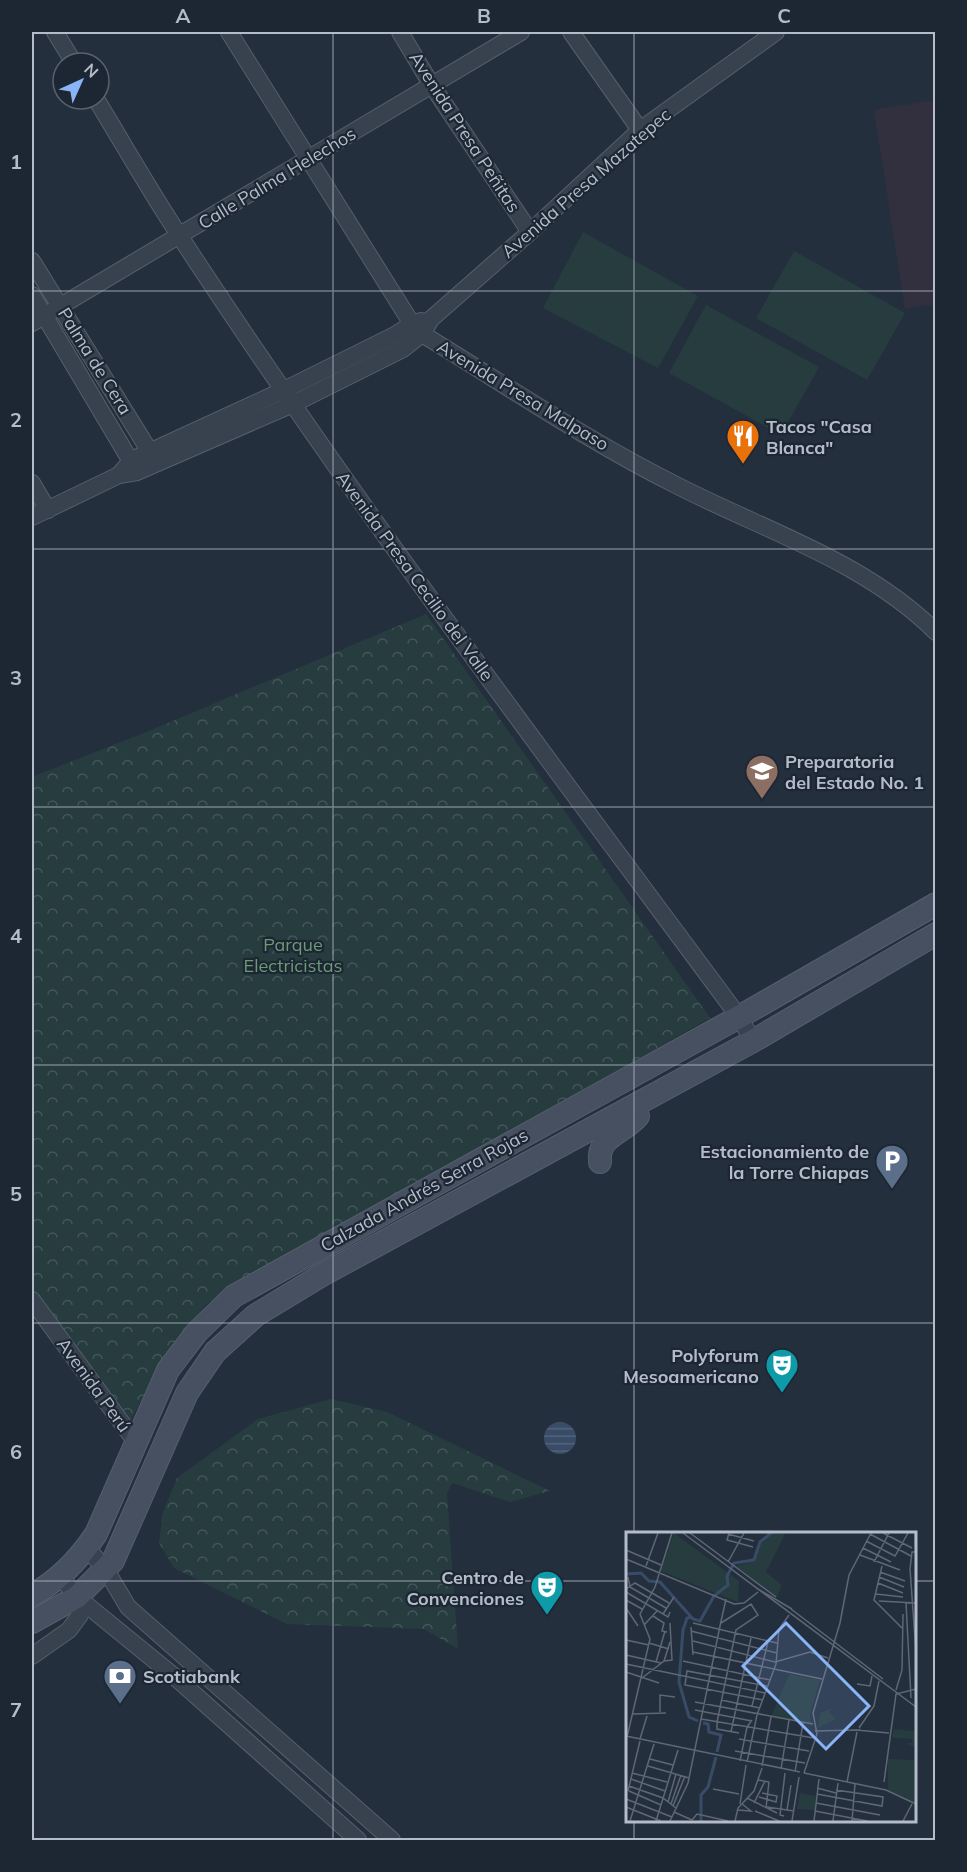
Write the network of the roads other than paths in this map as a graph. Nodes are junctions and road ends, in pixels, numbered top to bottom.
1 (54, 32) edge
2 (229, 32) edge
3 (400, 32) edge
4 (521, 32) edge
5 (571, 32) edge
6 (776, 32) edge
7 (66, 51) edge
8 (431, 84) junction
9 (103, 111) edge
10 (640, 130) junction
11 (306, 157) junction
12 (530, 232) junction
13 (180, 237) junction
14 (32, 261) edge
15 (32, 296) edge
16 (60, 306) junction
17 (38, 319) edge
18 (422, 326) junction
19 (288, 397) junction
20 (154, 457) junction
21 (134, 466) junction
22 (32, 483) edge
23 (48, 510) junction
24 (32, 517) edge
25 (936, 632) edge
26 (936, 904) edge
27 (936, 934) edge
28 (739, 1017) junction
29 (753, 1041) junction
30 (648, 1098) junction
31 (600, 1162) dead end
32 (34, 1308) edge
33 (135, 1441) junction
34 (87, 1548) junction
35 (105, 1570) junction
36 (60, 1576) junction
37 (32, 1595) edge
38 (77, 1597) junction
39 (32, 1622) edge
40 (32, 1656) edge
41 (358, 1840) edge
42 (392, 1840) edge

1 - 7 street
2 - 11 street, Avenida Presa Malpaso
3 - 8 street, Avenida Presa Peñitas
4 - 8 street, Calle Palma Helechos
5 - 10 street
6 - 10 street, Avenida Presa Mazatepec
8 - 11 street, Calle Palma Helechos
8 - 12 street, Avenida Presa Peñitas
9 - 13 street, Avenida Presa Cecilio del Valle
10 - 12 street, Avenida Presa Mazatepec
11 - 13 street, Calle Palma Helechos
11 - 18 street, Avenida Presa Malpaso
12 - 18 street, Avenida Presa Mazatepec
13 - 16 street, Calle Palma Helechos
13 - 19 street, Avenida Presa Cecilio del Valle
14 - 16 street, Palma de Cera
15 - 17 street, Palma de Cera
16 - 17 street, Calle Palma Helechos
16 - 20 street, Palma de Cera
17 - 21 street, Palma de Cera
18 - 19 street, Avenida Presa Mazatepec
18 - 25 street, Avenida Presa Malpaso
19 - 20 street, Avenida Presa Mazatepec
19 - 28 street, Avenida Presa Cecilio del Valle
20 - 21 street, Avenida Presa Mazatepec
21 - 23 street
22 - 23 street
23 - 24 street
26 - 28 main road, Calzada Andrés Serra Rojas
27 - 29 main road, Calzada Andrés Serra Rojas
28 - 29 street, Avenida Presa Cecilio del Valle
28 - 33 main road, Calzada Andrés Serra Rojas
29 - 30 main road, Calzada Andrés Serra Rojas
30 - 31 main road
30 - 35 main road, Calzada Andrés Serra Rojas
32 - 33 street, Avenida Perú
33 - 34 main road, Calzada Andrés Serra Rojas
34 - 35 street
34 - 36 main road, Calzada Andrés Serra Rojas
35 - 38 main road, Calzada Andrés Serra Rojas
35 - 42 street
36 - 37 main road, Calzada Andrés Serra Rojas
36 - 38 street
38 - 39 main road, Calzada Andrés Serra Rojas
38 - 40 street
38 - 41 street

